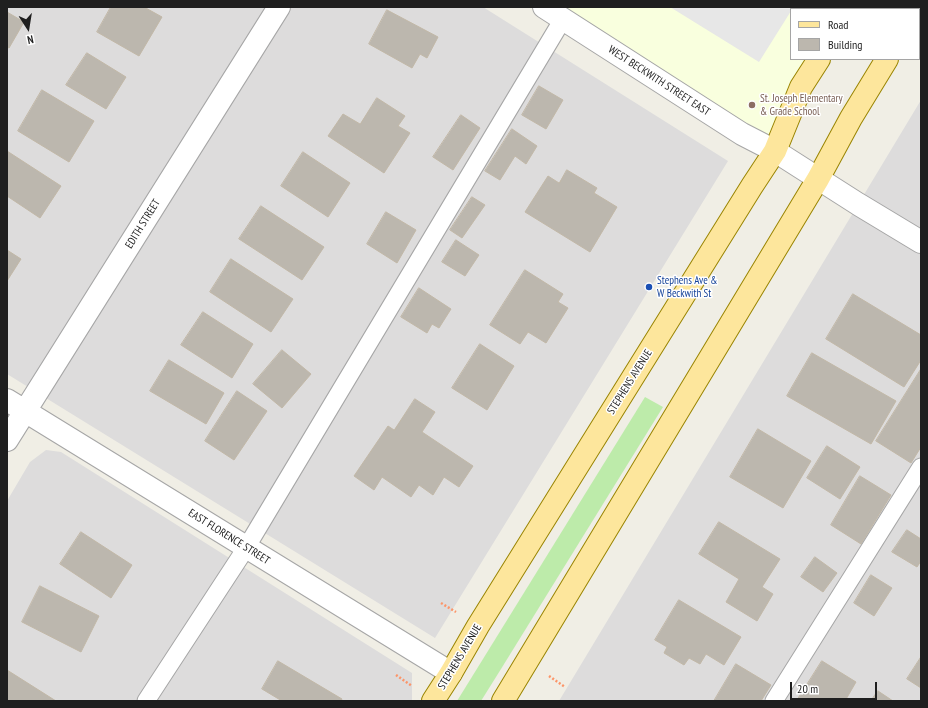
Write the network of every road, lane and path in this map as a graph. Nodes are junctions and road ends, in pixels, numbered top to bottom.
1 (279, 7) edge
2 (544, 7) edge
3 (563, 19) junction
4 (818, 60) edge
5 (886, 60) edge
6 (775, 152) junction
7 (818, 179) junction
8 (921, 242) edge
9 (7, 400) edge
10 (26, 411) junction
11 (7, 440) edge
12 (921, 466) edge
13 (246, 548) junction
14 (451, 673) junction
15 (507, 700) edge
16 (146, 701) edge
17 (433, 701) edge
18 (774, 701) edge

1 - 10 street, EDITH STREET
2 - 3 street, WEST BECKWITH STREET EAST
3 - 6 street, WEST BECKWITH STREET EAST
3 - 13 lane
4 - 6 main road, STEPHENS AVENUE
5 - 7 main road
6 - 7 street, WEST BECKWITH STREET EAST
6 - 14 main road, STEPHENS AVENUE
7 - 8 street, WEST BECKWITH STREET EAST
7 - 15 main road
9 - 10 street, EAST FLORENCE STREET
10 - 11 street, EDITH STREET
10 - 13 street, EAST FLORENCE STREET
12 - 18 lane
13 - 14 street, EAST FLORENCE STREET
13 - 16 lane
14 - 17 main road, STEPHENS AVENUE

